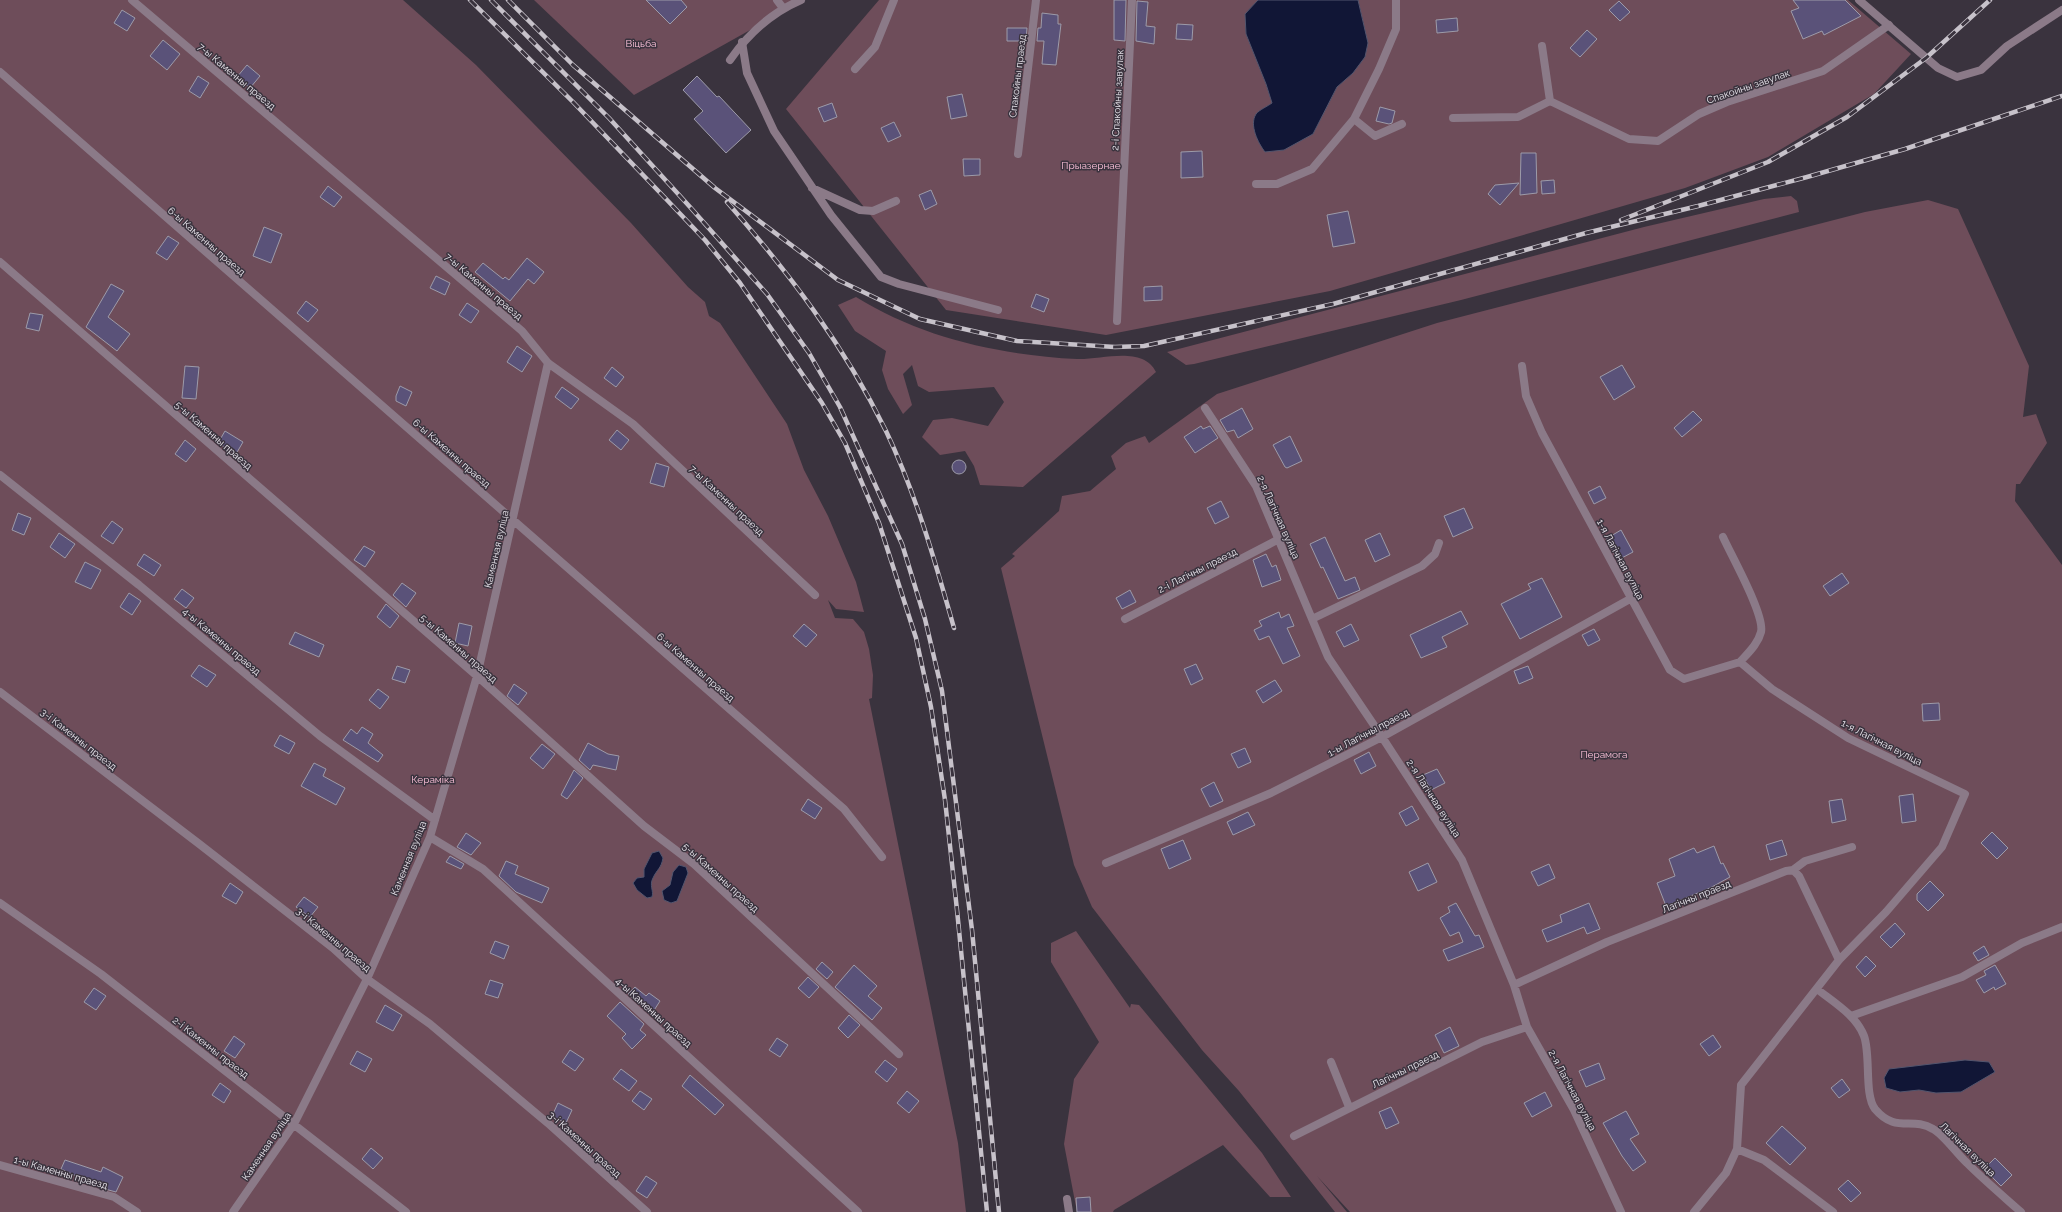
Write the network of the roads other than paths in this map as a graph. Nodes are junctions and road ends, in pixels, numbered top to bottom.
1 (132, 0) edge
2 (777, 0) edge
3 (801, 0) edge
4 (894, 0) edge
5 (1036, 0) edge
6 (1132, 0) edge
7 (1396, 0) edge
8 (1859, 0) edge
9 (783, 8) junction
10 (2062, 10) edge
11 (1889, 25) junction
12 (742, 42) junction
13 (1542, 46) dead end
14 (730, 60) dead end
15 (855, 69) dead end
16 (0, 72) edge
17 (1550, 101) junction
18 (1453, 118) dead end
19 (1354, 119) junction
20 (1402, 124) dead end
21 (1018, 154) dead end
22 (1256, 184) dead end
23 (811, 188) junction
24 (896, 201) dead end
25 (0, 262) edge
26 (998, 310) dead end
27 (1117, 321) dead end
28 (548, 363) junction
29 (1522, 366) dead end
30 (1205, 408) dead end
31 (0, 475) edge
32 (512, 521) junction
33 (1723, 537) dead end
34 (1279, 539) junction
35 (1439, 542) dead end
36 (815, 595) dead end
37 (1630, 599) junction
38 (1125, 619) dead end
39 (1312, 619) junction
40 (1740, 662) junction
41 (477, 676) junction
42 (0, 692) edge
43 (1382, 737) junction
44 (435, 820) junction
45 (430, 837) junction
46 (1852, 847) dead end
47 (882, 857) dead end
48 (1106, 863) dead end
49 (1794, 870) junction
50 (0, 903) edge
51 (2062, 927) edge
52 (1839, 960) junction
53 (366, 979) junction
54 (1514, 985) junction
55 (1817, 989) junction
56 (1851, 1016) junction
57 (1527, 1027) junction
58 (899, 1054) dead end
59 (1331, 1062) dead end
60 (1349, 1107) junction
61 (294, 1124) junction
62 (1294, 1136) dead end
63 (1737, 1149) junction
64 (0, 1165) edge
65 (1067, 1199) dead end
66 (137, 1212) edge
67 (233, 1212) edge
68 (406, 1212) edge
69 (647, 1212) edge
70 (858, 1212) edge
71 (1069, 1212) edge
72 (1620, 1212) edge
73 (1694, 1212) edge
74 (1833, 1212) edge
75 (2021, 1212) edge

1 - 28 street, 7-ы Каменны праезд
2 - 9 street
3 - 9 street
4 - 15 street
5 - 21 street, Спакойны праезд
6 - 27 street, 2-і Спакойны завулак
7 - 19 street
8 - 11 street
9 - 12 street
10 - 11 street
11 - 17 street, Спакойны завулак
12 - 14 street
12 - 23 street
13 - 17 street
16 - 32 street, 6-ы Каменны праезд
17 - 18 street
19 - 20 street
19 - 22 street
23 - 24 street
23 - 26 street
25 - 41 street, 5-ы Каменны праезд
28 - 32 street, Каменная вуліца
28 - 36 street, 7-ы Каменны праезд
29 - 37 street, 1-я Лагічная вуліца
30 - 34 street, 2-я Лагічная вуліца
31 - 44 street, 4-ы Каменны праезд
32 - 41 street, Каменная вуліца
32 - 47 street, 6-ы Каменны праезд
33 - 40 street
34 - 38 street, 2-і Лагічны праезд
34 - 39 street, 2-я Лагічная вуліца
35 - 39 street
37 - 40 street, 1-я Лагічная вуліца
37 - 43 street, 1-ы Лагічны праезд
39 - 43 street, 2-я Лагічная вуліца
40 - 52 street, 1-я Лагічная вуліца
41 - 44 street, Каменная вуліца
41 - 58 street, 5-ы Каменны праезд
42 - 53 street, 3-і Каменны праезд
43 - 48 street, 1-ы Лагічны праезд
43 - 54 street, 2-я Лагічная вуліца
44 - 45 street, Каменная вуліца
45 - 53 street, Каменная вуліца
45 - 70 street, 4-ы Каменны праезд
46 - 49 street, Лагічны праезд
49 - 52 street
49 - 54 street, Лагічны праезд
50 - 61 street, 2-і Каменны праезд
51 - 56 street
52 - 55 street, 1-я Лагічная вуліца
53 - 61 street, Каменная вуліца
53 - 69 street, 3-і Каменны праезд
54 - 57 street, 2-я Лагічная вуліца
55 - 56 street, Лагічная вуліца
55 - 63 street, 1-я Лагічная вуліца
56 - 75 street, Лагічная вуліца
57 - 60 street, Лагічны праезд
57 - 72 street, 2-я Лагічная вуліца
59 - 60 street
60 - 62 street, Лагічны праезд
61 - 67 street, Каменная вуліца
61 - 68 street, 2-і Каменны праезд
63 - 73 street, 1-я Лагічная вуліца
63 - 74 street
64 - 66 street, 1-ы Каменны праезд
65 - 71 street

